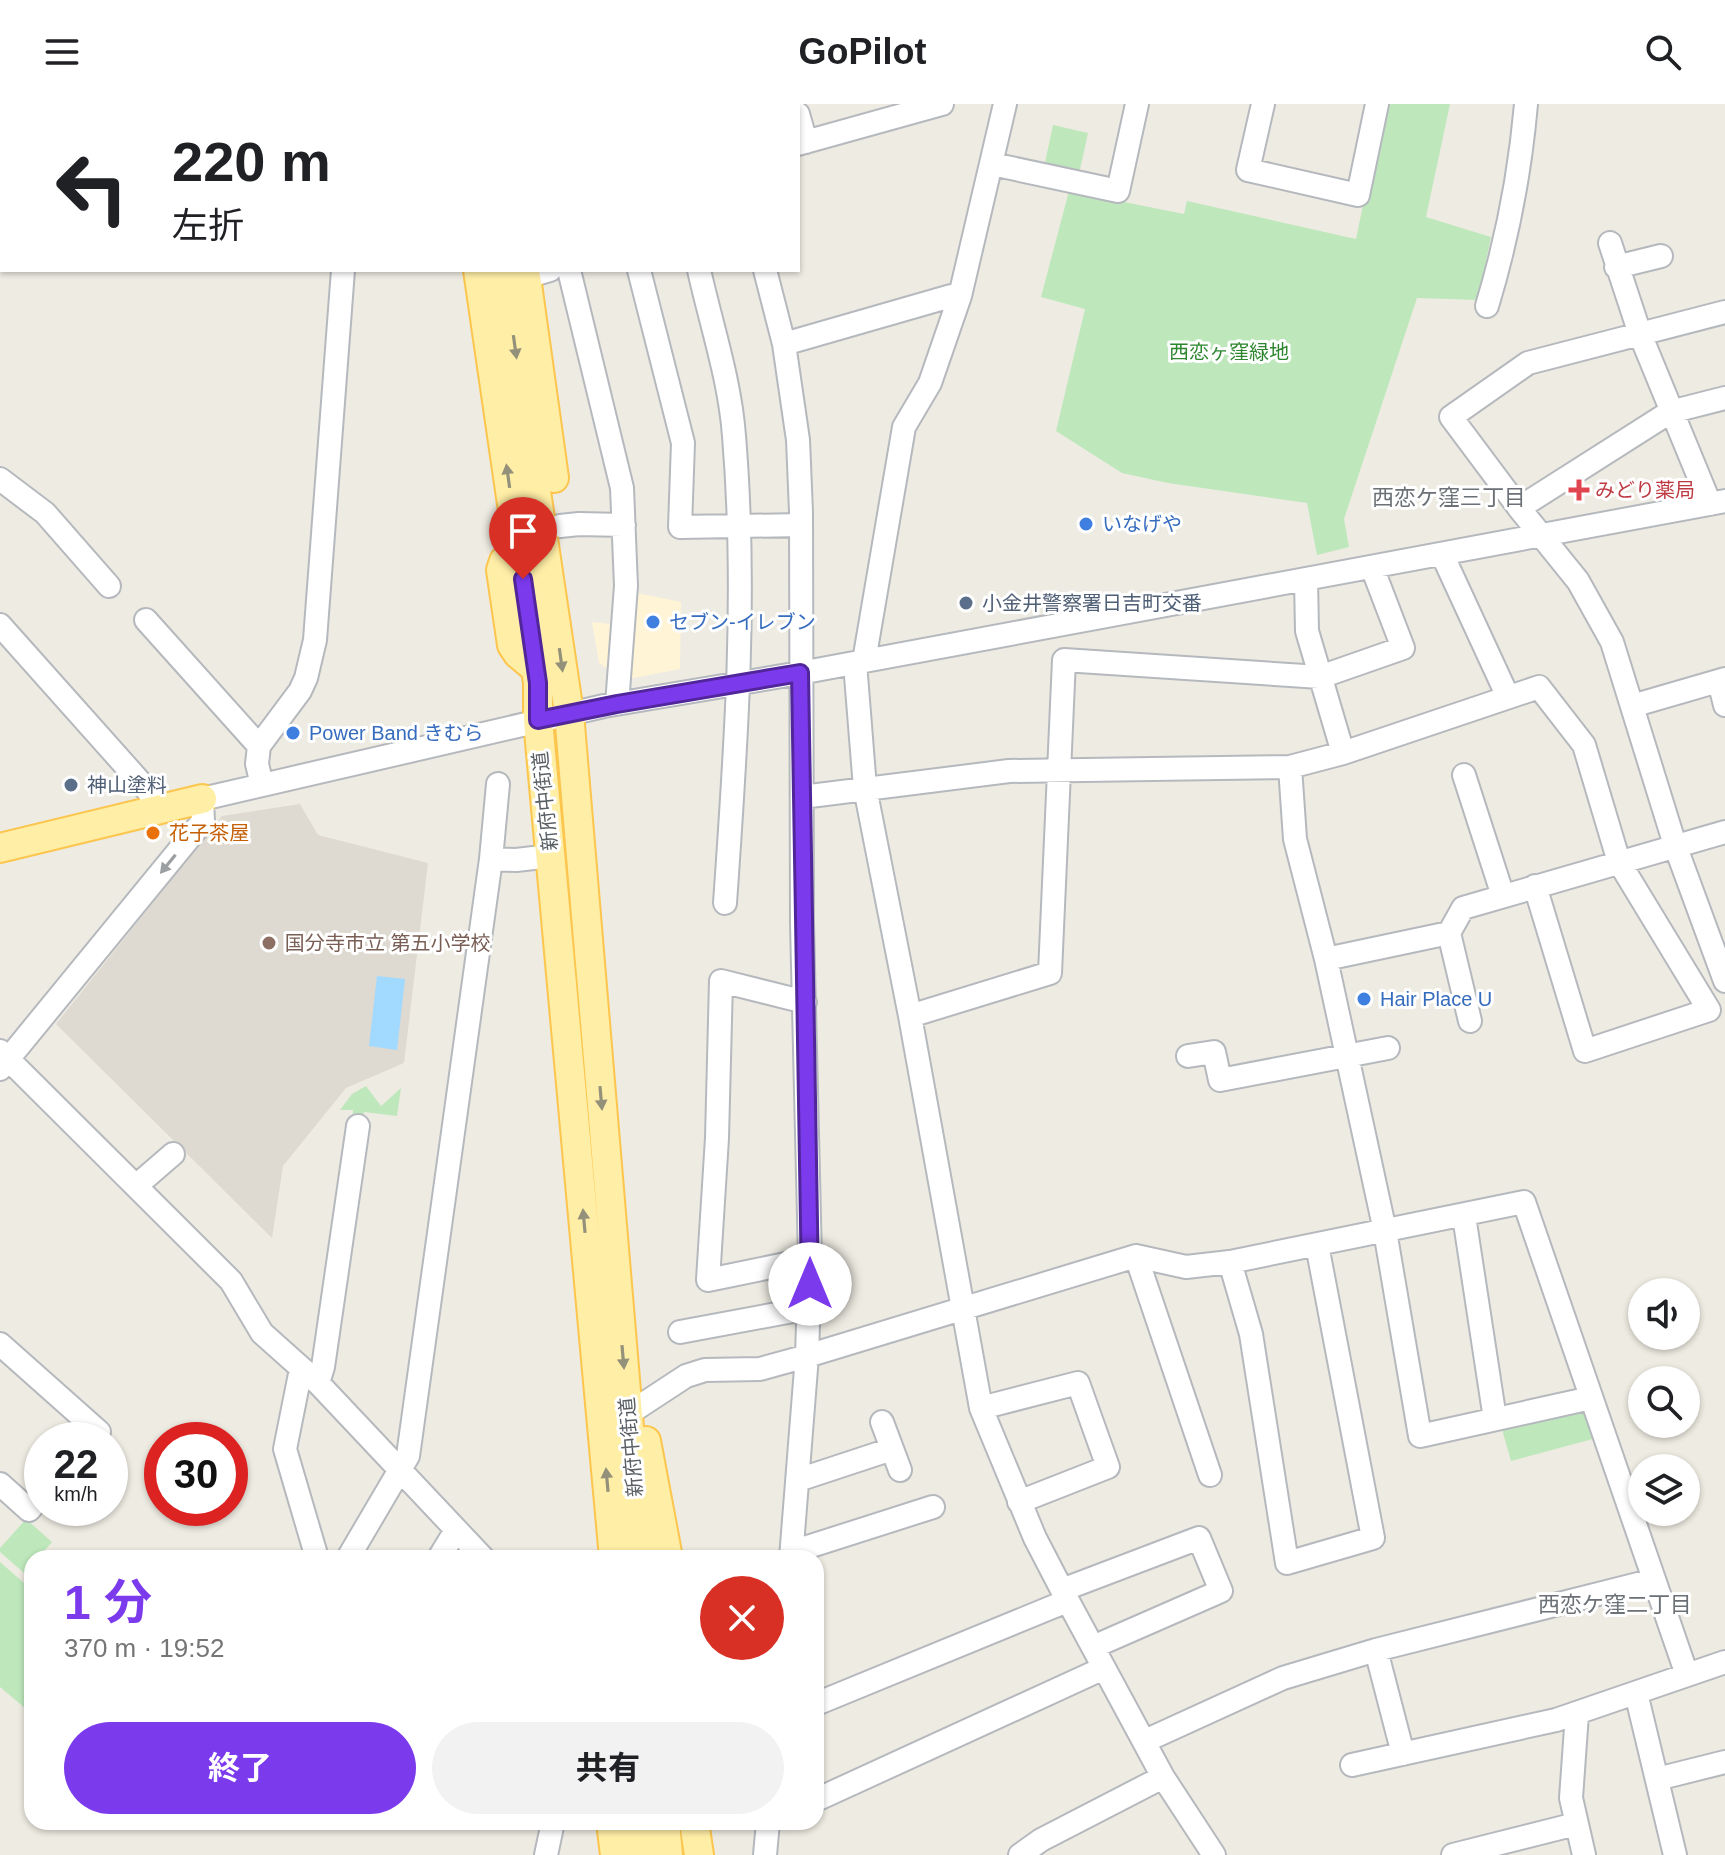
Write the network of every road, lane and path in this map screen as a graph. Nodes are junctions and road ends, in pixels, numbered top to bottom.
1 (942, 104) edge
2 (1005, 104) edge
3 (1137, 104) edge
4 (1263, 104) edge
5 (1377, 104) edge
6 (1526, 104) edge
7 (802, 143) edge
8 (992, 164) junction
9 (1610, 243) dead end
10 (1661, 256) dead end
11 (1616, 267) junction
12 (343, 272) edge
13 (478, 272) edge
14 (525, 272) edge
15 (569, 272) edge
16 (640, 272) edge
17 (699, 272) edge
18 (766, 272) edge
19 (960, 296) junction
20 (1487, 306) dead end
21 (1725, 312) edge
22 (1640, 334) junction
23 (784, 344) junction
24 (1725, 398) edge
25 (1670, 412) junction
26 (0, 479) edge
27 (1718, 503) edge
28 (1519, 508) junction
29 (624, 525) junction
30 (801, 525) junction
31 (560, 526) junction
32 (738, 526) junction
33 (1541, 536) junction
34 (1442, 554) junction
35 (1372, 567) junction
36 (1306, 579) junction
37 (109, 586) dead end
38 (146, 620) dead end
39 (0, 625) edge
40 (556, 625) junction
41 (859, 662) junction
42 (800, 673) junction
43 (1320, 677) junction
44 (1722, 680) edge
45 (740, 684) junction
46 (1508, 697) junction
47 (617, 704) junction
48 (1725, 705) edge
49 (1632, 706) junction
50 (569, 713) junction
51 (538, 720) junction
52 (259, 746) junction
53 (1343, 753) junction
54 (1290, 767) junction
55 (1061, 769) junction
56 (1464, 775) dead end
57 (498, 784) dead end
58 (262, 785) junction
59 (865, 788) junction
60 (802, 797) junction
61 (202, 799) junction
62 (156, 810) junction
63 (1725, 832) edge
64 (1675, 845) junction
65 (0, 848) edge
66 (551, 856) junction
67 (491, 859) junction
68 (1619, 862) junction
69 (1535, 886) junction
70 (1503, 896) junction
71 (725, 903) dead end
72 (1449, 933) junction
73 (1326, 959) junction
74 (1725, 981) edge
75 (805, 1002) junction
76 (910, 1016) junction
77 (1470, 1021) dead end
78 (1388, 1048) dead end
79 (1188, 1056) dead end
80 (1347, 1057) junction
81 (3, 1060) edge
82 (358, 1126) dead end
83 (578, 1143) junction
84 (173, 1154) dead end
85 (136, 1186) junction
86 (1464, 1216) junction
87 (1385, 1231) junction
88 (1317, 1245) junction
89 (1136, 1256) junction
90 (810, 1259) junction
91 (1230, 1262) junction
92 (809, 1308) junction
93 (962, 1309) junction
94 (680, 1332) dead end
95 (0, 1344) edge
96 (807, 1356) junction
97 (309, 1376) junction
98 (1591, 1398) junction
99 (981, 1408) junction
100 (628, 1414) junction
101 (1495, 1419) junction
102 (88, 1422) edge
103 (882, 1422) dead end
104 (892, 1449) junction
105 (900, 1470) dead end
106 (401, 1471) junction
107 (1210, 1475) dead end
108 (798, 1480) junction
109 (0, 1484) edge
110 (1019, 1502) junction
111 (24, 1506) edge
112 (933, 1507) dead end
113 (456, 1530) junction
114 (315, 1550) edge
115 (353, 1550) edge
116 (444, 1550) edge
117 (475, 1550) edge
118 (608, 1550) edge
119 (639, 1550) edge
120 (667, 1550) edge
121 (792, 1550) edge
122 (807, 1550) edge
123 (1654, 1580) junction
124 (1064, 1596) junction
125 (1093, 1647) junction
126 (1376, 1650) junction
127 (1725, 1662) edge
128 (1104, 1668) junction
129 (1687, 1675) junction
130 (1636, 1693) junction
131 (824, 1701) edge
132 (1577, 1714) junction
133 (1145, 1741) junction
134 (1403, 1754) junction
135 (1725, 1762) edge
136 (1352, 1765) dead end
137 (1163, 1777) junction
138 (1657, 1779) junction
139 (824, 1796) edge
140 (1576, 1824) junction
141 (551, 1830) edge
142 (612, 1830) edge
143 (638, 1830) edge
144 (666, 1830) edge
145 (695, 1830) edge
146 (767, 1830) edge
147 (546, 1855) edge
148 (615, 1855) edge
149 (641, 1855) edge
150 (668, 1855) edge
151 (699, 1855) edge
152 (765, 1855) edge
153 (1020, 1855) edge
154 (1214, 1855) edge
155 (1453, 1855) edge
156 (1584, 1855) edge
157 (1675, 1855) edge

1 - 7 street
2 - 8 street
3 - 8 street
4 - 5 street
6 - 20 street
8 - 19 street
9 - 11 street
10 - 11 street
11 - 22 street
12 - 52 street
51 -> 13 main road, 新府中街道
14 - 31 main road
14 -> 40 main road, 新府中街道
15 - 29 street
16 - 32 street
17 - 32 street
18 - 23 street
19 - 23 street
19 - 41 street
21 - 22 street
22 - 25 street
22 - 28 street
23 - 30 street
24 - 25 street
25 - 27 street
25 - 28 street
26 - 37 street
27 - 33 street
28 - 33 street
29 - 31 street
29 - 47 street
30 - 32 street
30 - 42 street
31 - 40 main road
32 - 45 street
33 - 34 street
33 - 49 street
34 - 35 street
34 - 46 street
35 - 36 street
35 - 43 street
36 - 41 street
36 - 43 street
38 - 52 street
39 - 62 street
40 -> 50 main road, 新府中街道
41 - 42 street
41 - 59 street
42 - 45 street
42 - 60 street
43 - 53 street
43 - 55 street
44 - 48 street
44 - 49 street
45 - 47 street
45 - 71 street
46 - 53 street
46 - 68 street
47 - 50 street
49 - 64 street
50 - 51 street
50 - 83 main road, 新府中街道
50 -> 100 main road, 新府中街道
51 - 58 street
51 - 66 main road, 新府中街道
52 - 58 street
53 - 54 street
54 - 55 street
54 - 73 street
55 - 59 street
55 - 76 street
56 - 70 street
57 - 67 street
58 - 61 street
59 - 60 street
59 - 76 street
60 - 75 street
61 - 62 main road
61 -> 81 street
62 - 65 main road
63 - 64 street
64 - 68 street
64 - 74 street
66 - 67 street
66 - 83 main road, 新府中街道
67 - 106 street
68 - 69 street
68 - 69 street
69 - 70 street
70 - 72 street
72 - 73 street
72 - 77 street
73 - 80 street
75 - 90 street
75 - 90 street
76 - 93 street
78 - 80 street
79 - 80 street
80 - 87 street
81 - 85 street
82 - 97 street
118 -> 83 main road, 新府中街道
84 - 85 street
85 - 97 street
86 - 87 street
86 - 98 street
86 - 101 street
87 - 88 street
87 - 101 street
88 - 91 street
88 - 91 street
89 - 91 street
89 - 93 street
89 - 107 street
90 - 92 street
92 - 94 street
92 - 96 street
93 - 96 street
93 - 99 street
95 - 102 street
96 - 100 street
96 - 108 street
97 - 106 street
97 - 114 street
98 - 101 street
98 - 123 street
99 - 110 street
99 - 110 street
100 - 119 main road, 新府中街道
100 - 120 main road
103 - 104 street
104 - 105 street
104 - 108 street
106 - 113 street
106 - 115 street
108 - 121 street
109 - 111 street
110 - 124 street
112 - 122 street
113 - 116 street
113 - 117 street
123 - 126 street
123 - 129 street
124 - 125 street
124 - 125 street
124 - 131 street
125 - 128 street
126 - 133 street
126 - 134 street
127 - 129 street
128 - 133 street
128 - 139 street
129 - 130 street
130 - 132 street
130 - 138 street
132 - 134 street
132 - 140 street
133 - 137 street
134 - 136 street
135 - 138 street
137 - 153 street
137 - 154 street
138 - 157 street
140 - 155 street
140 - 156 street
141 - 147 street
142 - 148 main road
143 - 149 main road
144 - 150 main road
145 - 151 main road
146 - 152 street

